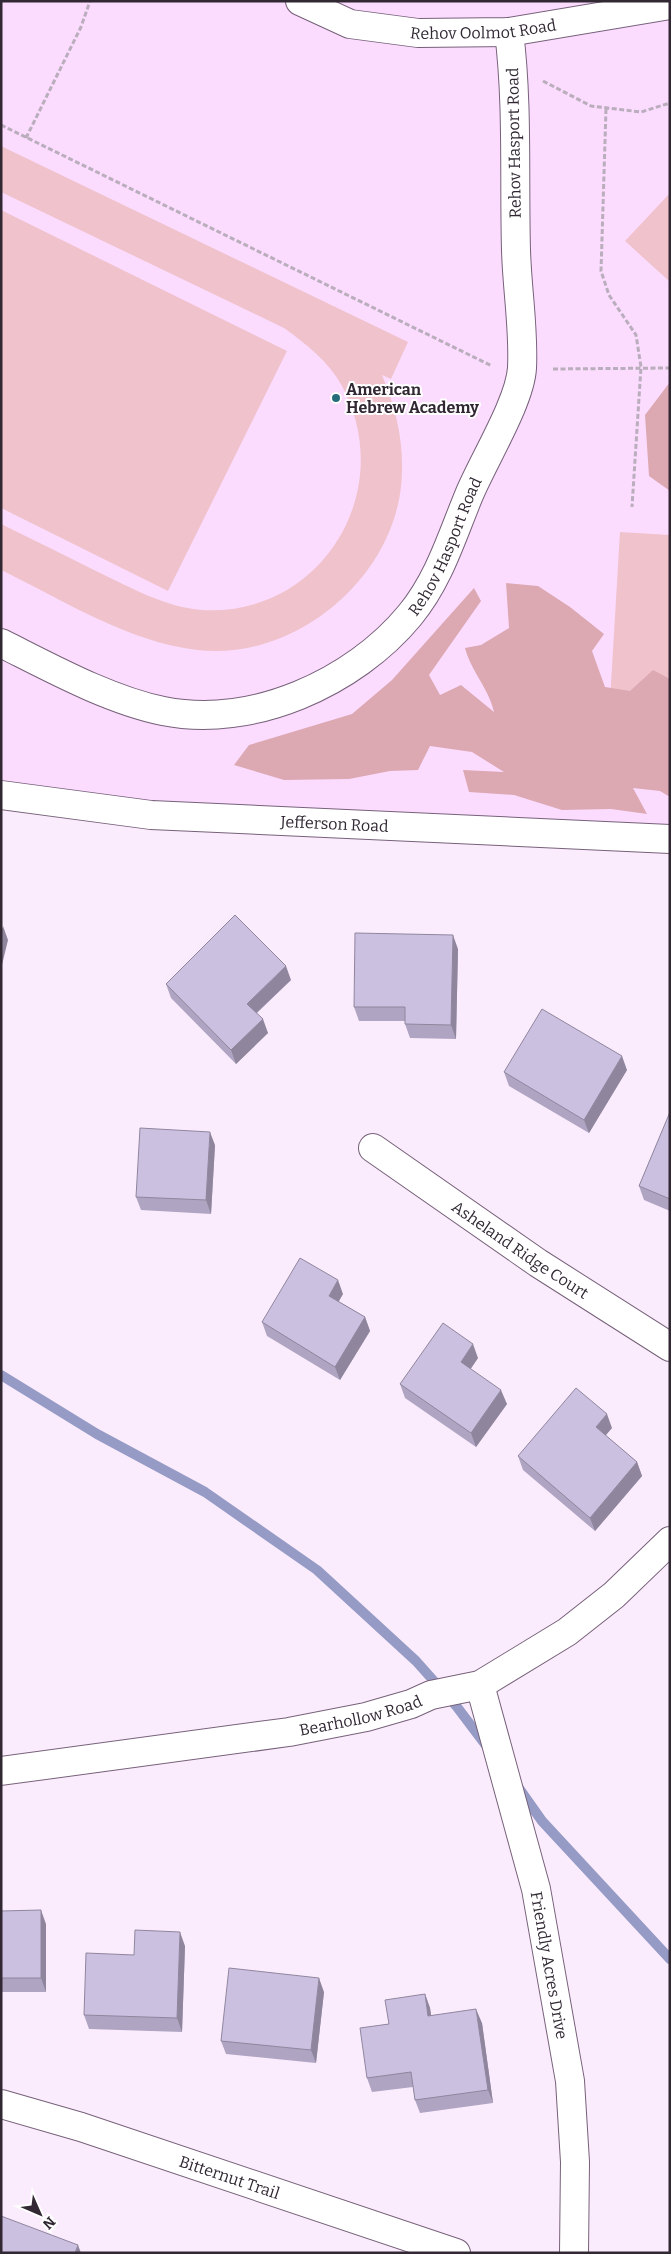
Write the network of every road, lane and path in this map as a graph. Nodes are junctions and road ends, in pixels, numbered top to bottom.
1 (90, 1) edge
2 (300, 1) edge
3 (670, 5) edge
4 (509, 32) junction
5 (513, 66) junction
6 (670, 103) edge
7 (606, 108) junction
8 (1, 126) edge
9 (26, 138) junction
10 (641, 366) junction
11 (670, 368) edge
12 (522, 370) junction
13 (632, 507) dead end
14 (1, 643) edge
15 (1, 795) edge
16 (670, 839) edge
17 (372, 1148) dead end
18 (670, 1347) edge
19 (670, 1541) edge
20 (480, 1685) junction
21 (1, 1772) edge
22 (1, 2104) edge
23 (456, 2253) edge
24 (574, 2253) edge

1 - 9 path
2 - 4 street, Rehov Oolmot Road
3 - 4 street, Rehov Oolmot Road
4 - 5 street, Rehov Hasport Road
5 - 7 path
5 - 12 street, Rehov Hasport Road
6 - 7 path
7 - 10 path
8 - 9 path
9 - 12 path
10 - 11 path
10 - 12 path
10 - 13 path
12 - 14 street, Rehov Hasport Road
15 - 16 street, Jefferson Road
17 - 18 street, Asheland Ridge Court
19 - 20 street, Bearhollow Road
20 - 21 street, Bearhollow Road
20 - 24 street, Friendly Acres Drive
22 - 23 street, Bitternut Trail

